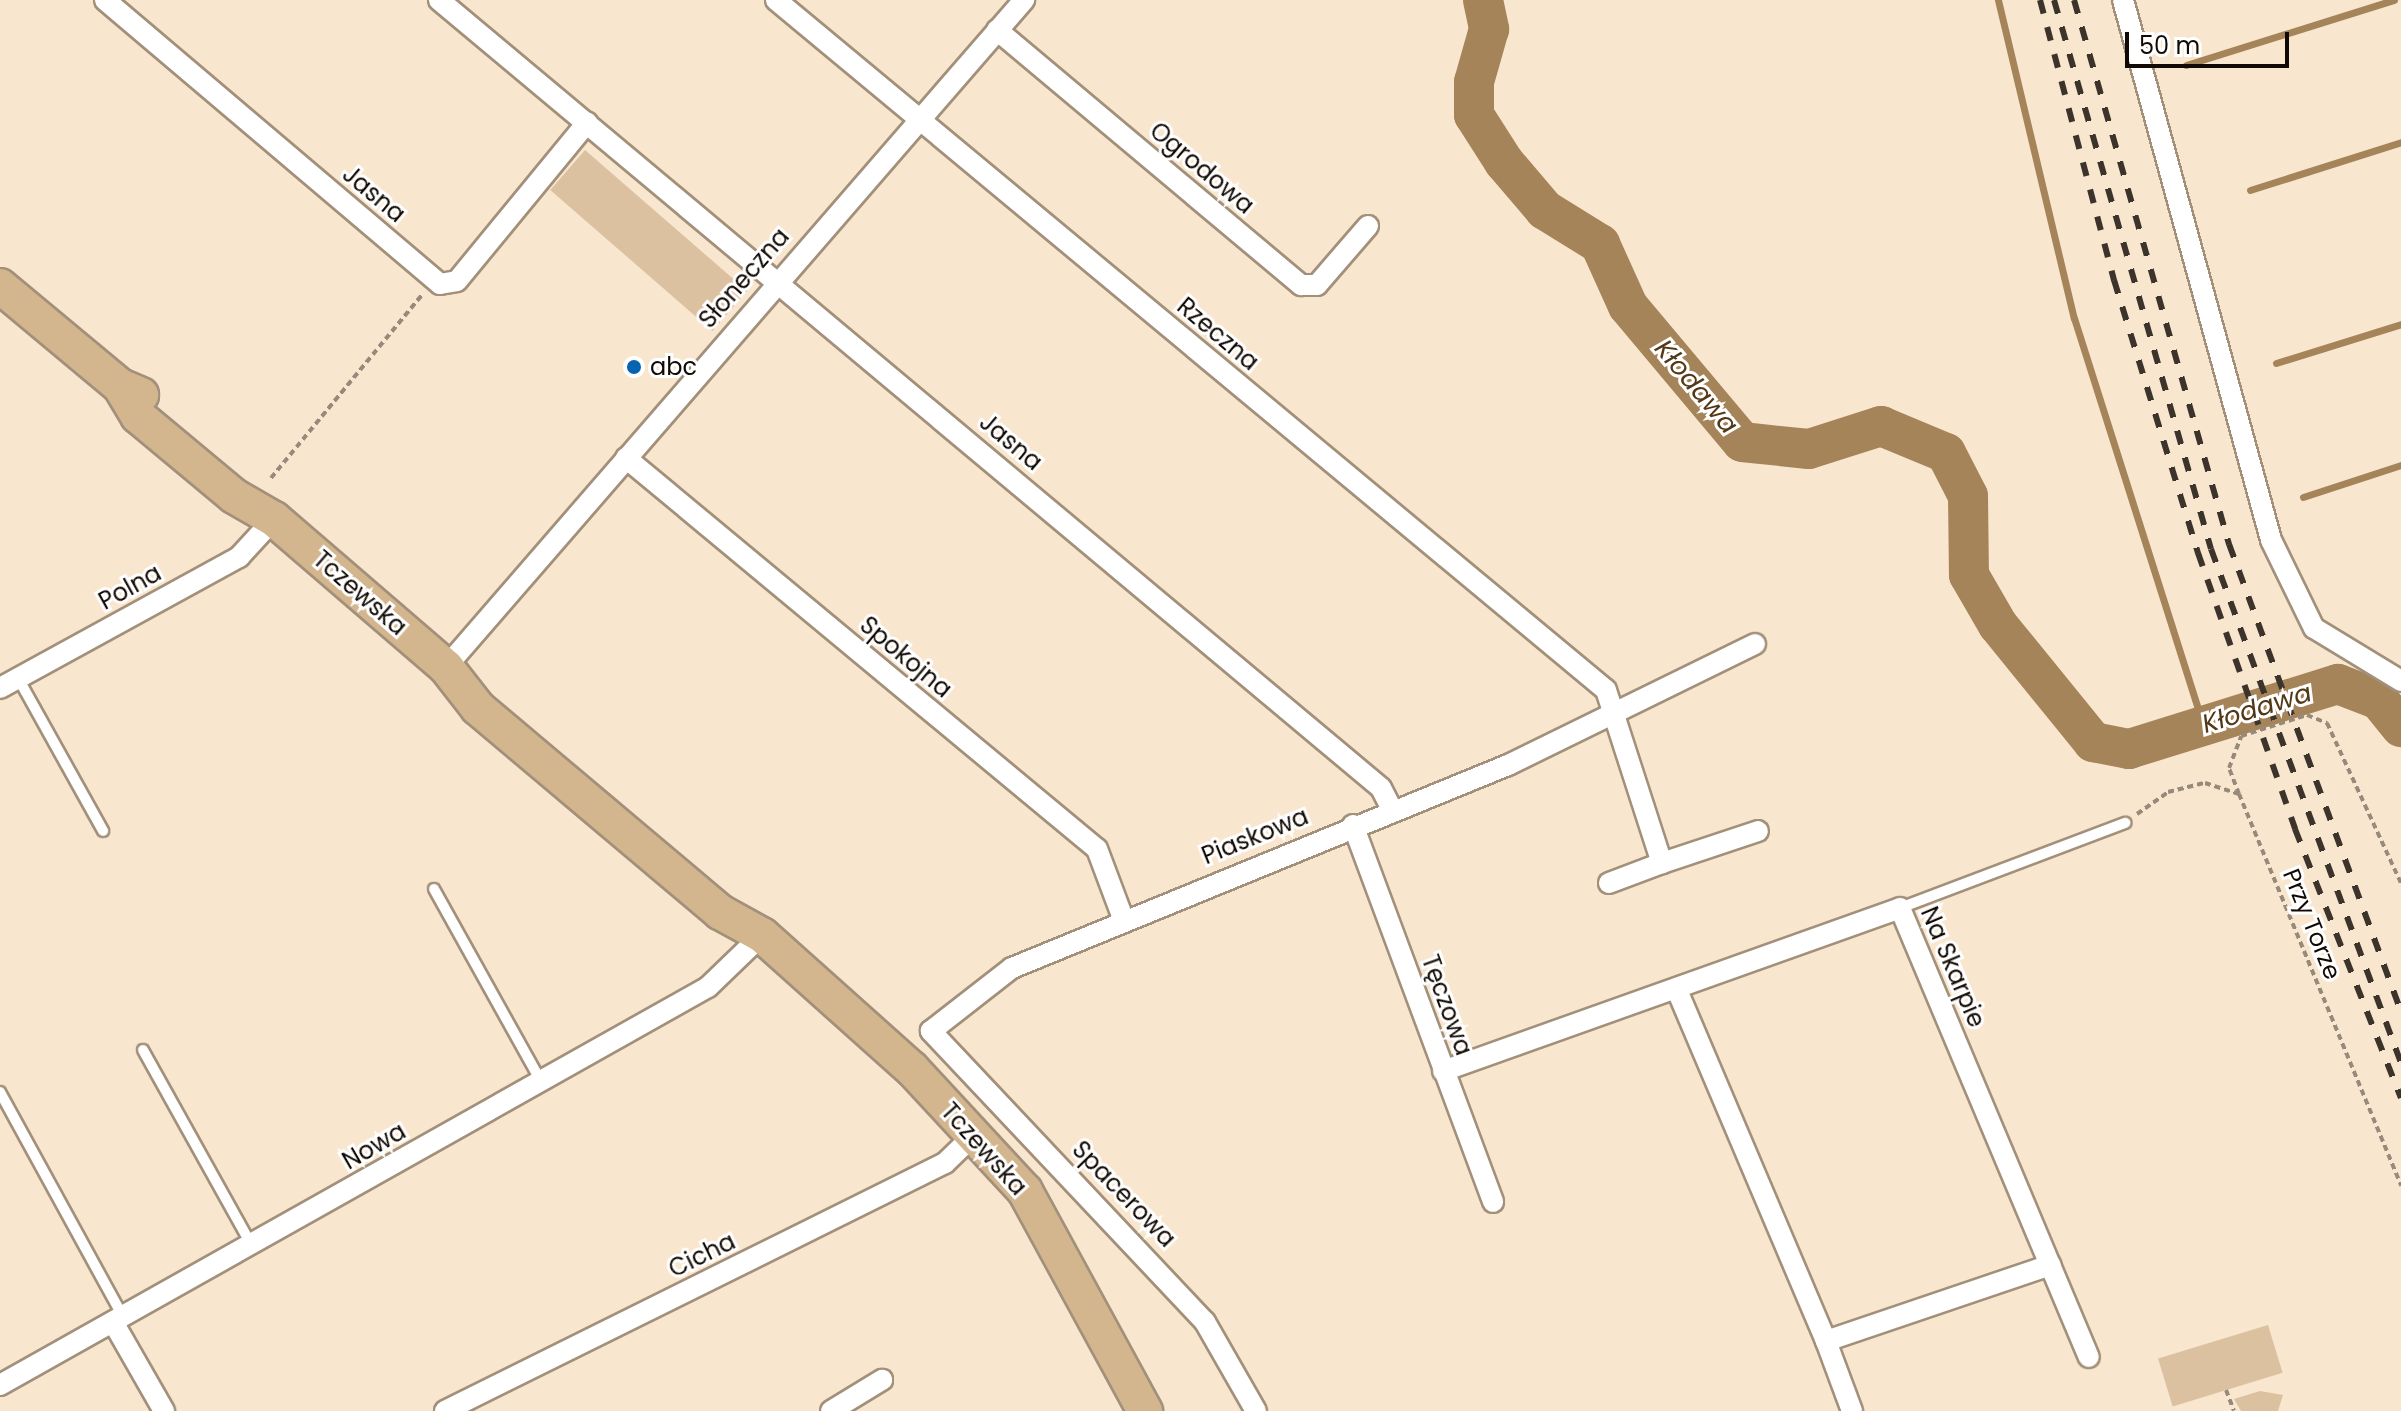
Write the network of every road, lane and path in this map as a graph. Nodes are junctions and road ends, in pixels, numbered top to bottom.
1 (105, 0) edge
2 (439, 0) edge
3 (776, 0) edge
4 (1024, 0) edge
5 (2123, 0) edge
6 (997, 30) junction
7 (919, 119) junction
8 (587, 123) junction
9 (1368, 226) dead end
10 (435, 280) junction
11 (774, 280) junction
12 (0, 286) edge
13 (626, 458) junction
14 (271, 478) dead end
15 (274, 519) junction
16 (1755, 644) dead end
17 (446, 667) junction
18 (2401, 681) edge
19 (9, 683) edge
20 (1614, 716) junction
21 (2239, 794) junction
22 (1392, 810) junction
23 (2125, 823) joint
24 (1353, 825) junction
25 (103, 831) dead end
26 (1758, 831) dead end
27 (1662, 863) junction
28 (1609, 883) dead end
29 (2401, 883) edge
30 (434, 889) dead end
31 (1900, 908) junction
32 (1123, 918) junction
33 (762, 935) junction
34 (1677, 990) junction
35 (931, 1031) joint
36 (143, 1050) dead end
37 (1443, 1071) junction
38 (541, 1081) junction
39 (0, 1092) edge
40 (974, 1135) junction
41 (2401, 1186) edge
42 (1493, 1202) dead end
43 (252, 1246) junction
44 (2051, 1265) junction
45 (118, 1320) junction
46 (1826, 1341) junction
47 (2089, 1357) dead end
48 (882, 1380) dead end
49 (0, 1385) edge
50 (2226, 1390) dead end
51 (164, 1411) edge
52 (445, 1411) edge
53 (831, 1411) edge
54 (1145, 1411) edge
55 (1256, 1411) edge
56 (1852, 1411) edge
57 (2234, 1411) edge

1 - 10 street, Jasna
2 - 8 street, Jasna
3 - 7 street, Rzeczna
4 - 6 street, Słoneczna
5 - 18 street
6 - 7 street, Słoneczna
6 - 9 street, Ogrodowa
7 - 11 street, Słoneczna
7 - 20 street, Rzeczna
8 - 10 street
8 - 11 street, Jasna
10 - 14 path
11 - 13 street, Słoneczna
11 - 22 street, Jasna
12 - 15 main road, Tczewska
13 - 17 street, Słoneczna
13 - 32 street, Spokojna
15 - 17 main road, Tczewska
15 - 19 street, Polna
16 - 20 street, Piaskowa
17 - 33 main road, Tczewska
19 - 25 lane
20 - 22 street, Piaskowa
20 - 27 street
21 - 23 path
21 - 29 path, Przy Torze
21 - 41 path, Przy Torze
22 - 24 street, Piaskowa
23 - 31 lane
24 - 32 street, Piaskowa
24 - 37 street, Tęczowa
26 - 27 street
27 - 28 street
30 - 38 lane
31 - 34 street, Na Skarpie
31 - 44 street, Na Skarpie
32 - 35 street, Piaskowa
33 - 38 street, Nowa
33 - 40 main road, Tczewska
34 - 37 street, Na Skarpie
34 - 46 street
35 - 55 street, Spacerowa
36 - 43 lane
37 - 42 street, Tęczowa
38 - 43 street, Nowa
39 - 45 lane
40 - 52 street, Cicha
40 - 54 main road, Tczewska
43 - 45 street, Nowa
44 - 46 street
44 - 47 street, Na Skarpie
45 - 49 street, Nowa
45 - 51 street
46 - 56 street
48 - 53 street
50 - 57 path

